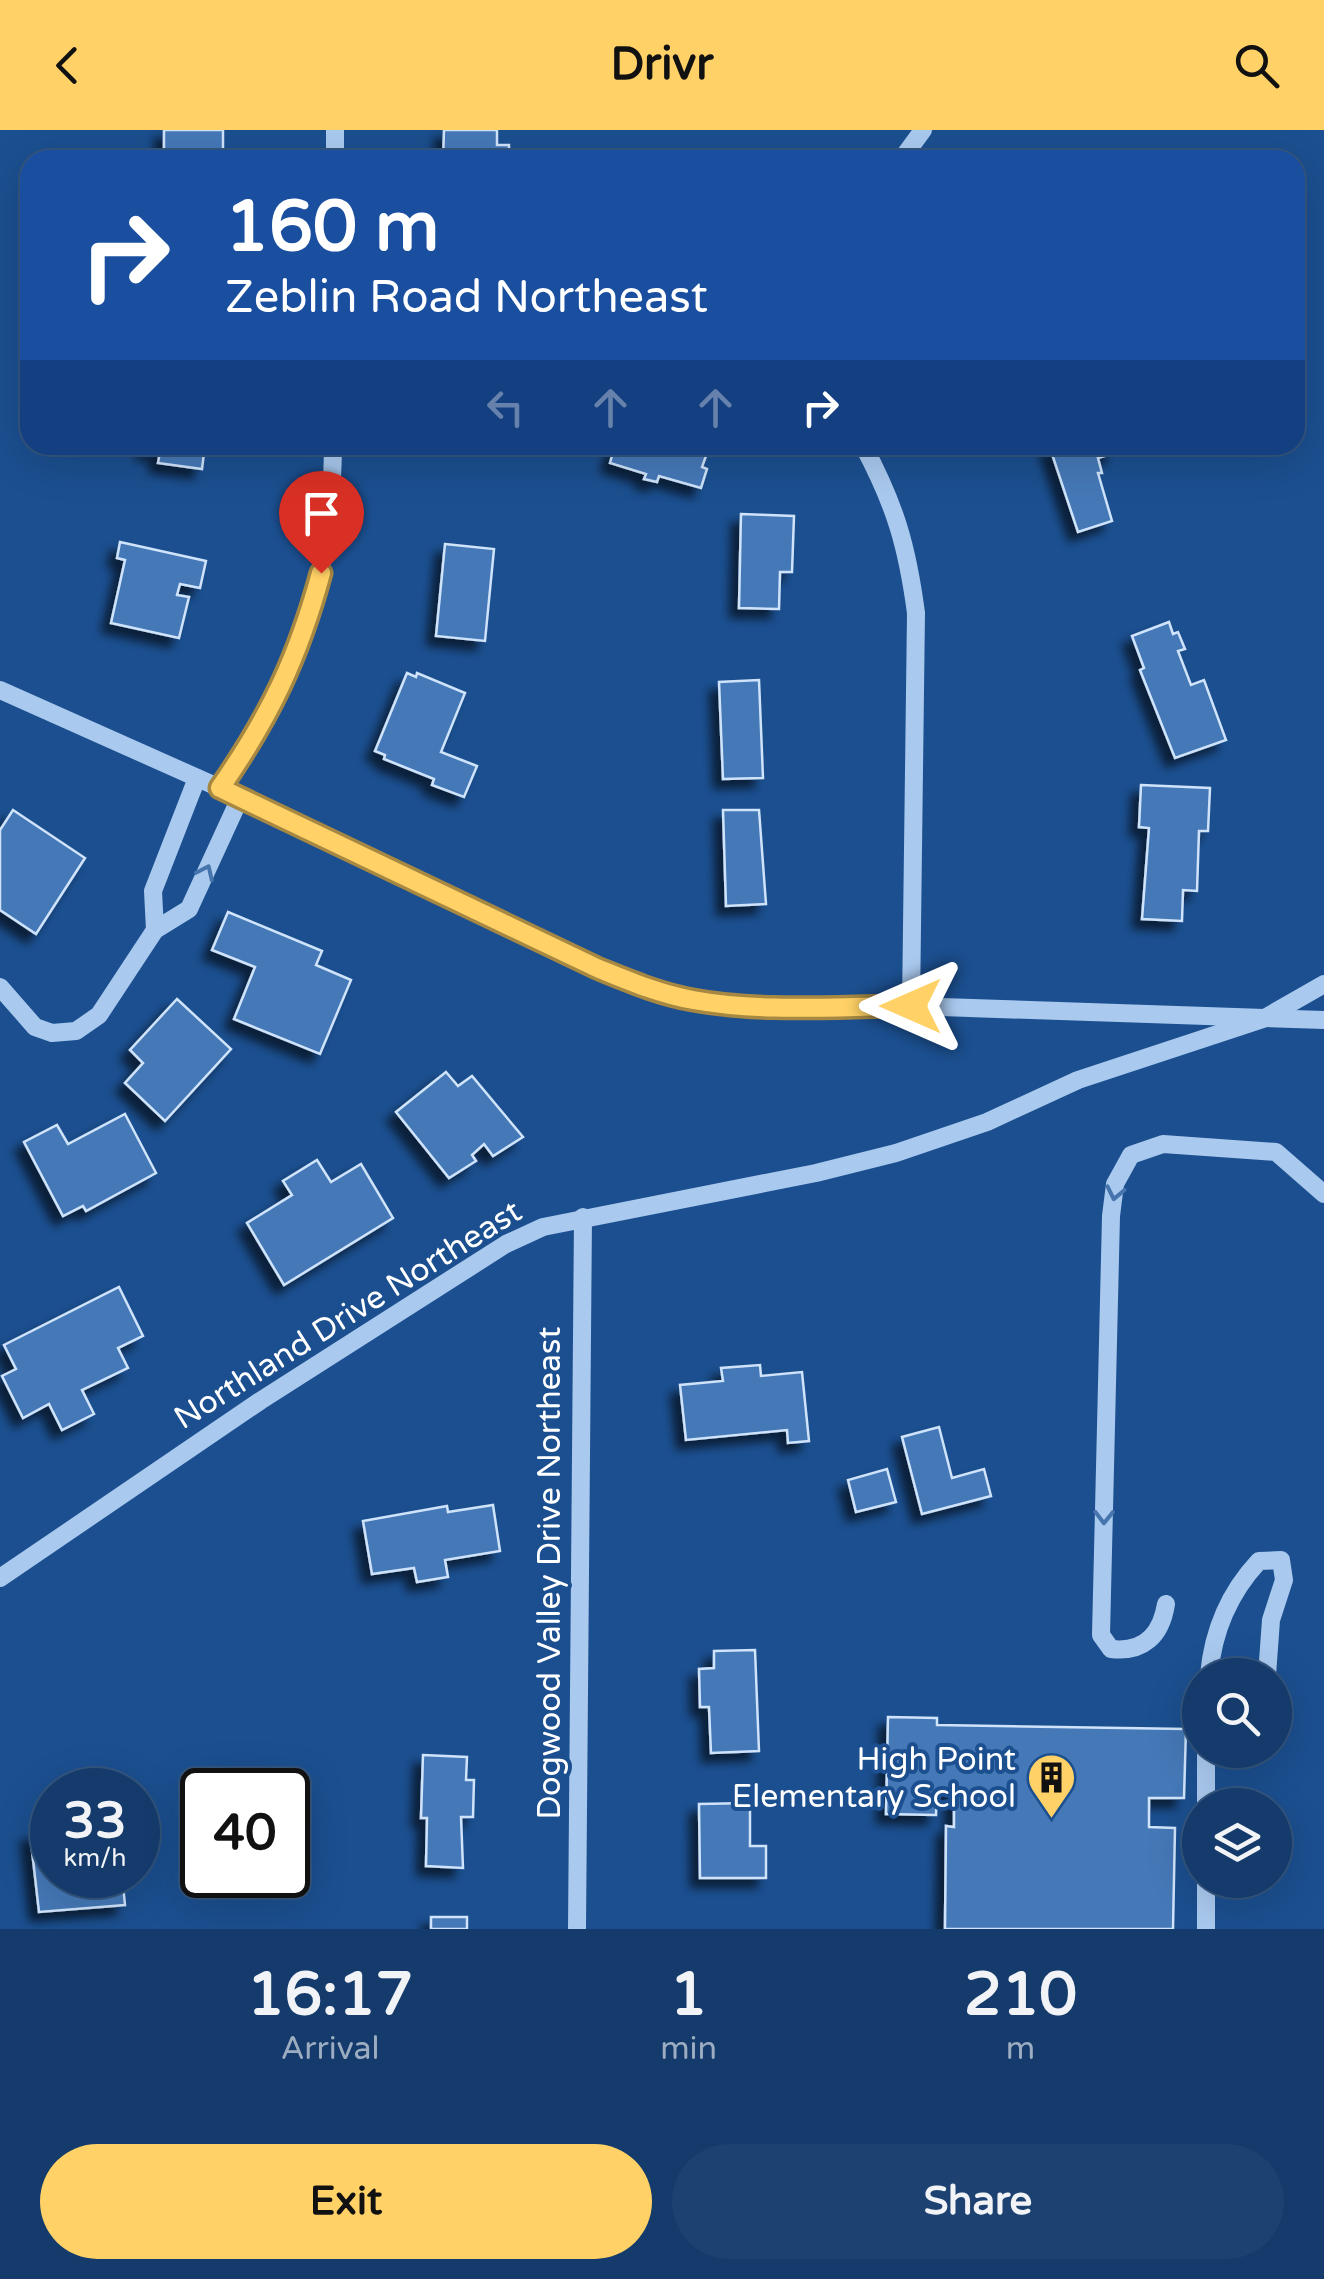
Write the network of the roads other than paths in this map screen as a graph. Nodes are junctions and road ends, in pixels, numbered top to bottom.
1 (333, 455) edge
2 (868, 455) edge
3 (0, 690) edge
4 (197, 778) junction
5 (220, 788) junction
6 (240, 798) junction
7 (155, 930) junction
8 (1324, 984) edge
9 (0, 987) edge
10 (911, 1006) junction
11 (1263, 1018) junction
12 (1324, 1020) edge
13 (1324, 1194) edge
14 (582, 1217) junction
15 (0, 1578) edge
16 (1166, 1604) dead end
17 (1212, 1658) edge
18 (1268, 1658) edge
19 (1206, 1898) edge
20 (576, 1929) edge
21 (1206, 1929) edge

1 - 5 street
2 - 10 street
3 - 4 street
4 - 5 street
4 - 7 street
5 - 6 street
7 -> 6 street
6 - 10 street
7 - 9 street
8 - 11 street, Northland Drive Northeast
10 - 11 street
11 - 12 street
11 - 14 street, Northland Drive Northeast
13 -> 16 street
14 - 15 street, Northland Drive Northeast
14 - 20 street, Dogwood Valley Drive Northeast
17 - 18 street
19 - 21 street

